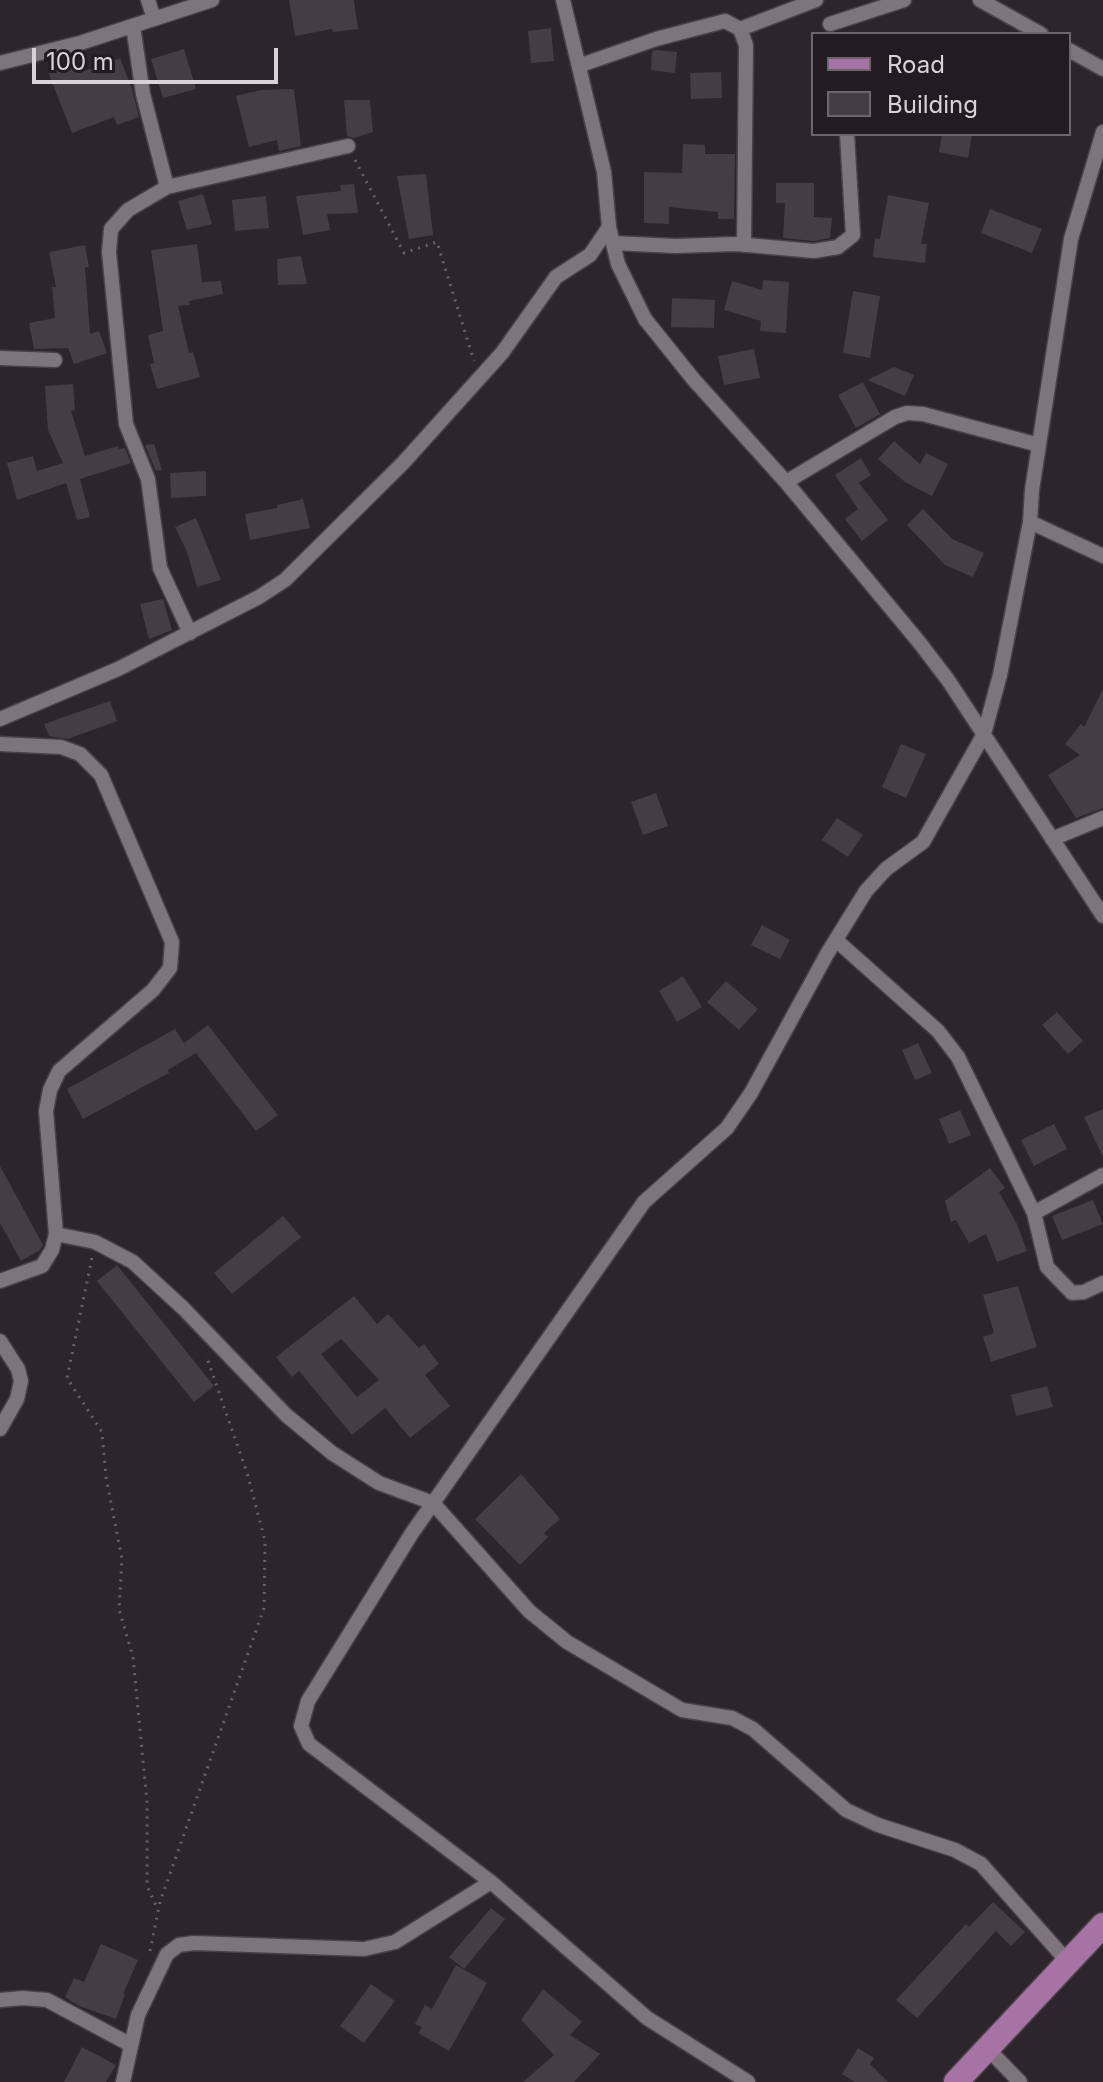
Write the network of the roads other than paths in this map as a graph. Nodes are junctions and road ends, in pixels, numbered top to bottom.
1 (148, 0) edge
2 (212, 0) edge
3 (563, 0) edge
4 (817, 0) edge
5 (904, 0) edge
6 (980, 0) edge
7 (154, 19) junction
8 (133, 26) junction
9 (740, 29) junction
10 (831, 29) edge
11 (1037, 32) edge
12 (1071, 51) edge
13 (0, 63) edge
14 (581, 65) junction
15 (1103, 69) edge
16 (1103, 132) edge
17 (847, 136) edge
18 (348, 146) road end
19 (167, 187) junction
20 (609, 227) junction
21 (613, 243) junction
22 (744, 245) junction
23 (590, 255) junction
24 (618, 264) junction
25 (0, 358) edge
26 (55, 360) dead end
27 (1039, 445) junction
28 (786, 482) junction
29 (1030, 522) junction
30 (1103, 556) edge
31 (190, 633) junction
32 (0, 719) edge
33 (984, 734) junction
34 (0, 744) edge
35 (1103, 818) edge
36 (1052, 839) junction
37 (1103, 916) edge
38 (836, 940) junction
39 (1103, 1175) edge
40 (1034, 1213) junction
41 (56, 1234) junction
42 (0, 1281) edge
43 (1103, 1283) edge
44 (0, 1341) edge
45 (0, 1429) edge
46 (433, 1503) junction
47 (491, 1882) junction
48 (1103, 1925) edge
49 (1068, 1962) junction
50 (0, 2000) edge
51 (131, 2045) junction
52 (987, 2048) junction
53 (123, 2082) edge
54 (748, 2082) edge
55 (956, 2082) edge
56 (1020, 2082) edge

1 - 7 street
2 - 7 street
3 - 14 street
4 - 9 street
4 - 10 street
5 - 10 street
6 - 11 street
7 - 8 street
8 - 13 street
8 - 19 street
9 - 14 street
9 - 22 street
12 - 15 street
14 - 20 street
16 - 27 street
17 - 22 street
18 - 19 street
19 - 31 street
20 - 21 street
20 - 23 street
21 - 22 street
21 - 24 street
23 - 24 street
23 - 31 street
24 - 28 street
25 - 26 street
27 - 28 street
27 - 29 street
28 - 33 street
29 - 30 street
29 - 33 street
31 - 32 street
33 - 36 street
33 - 38 street
34 - 41 street
35 - 36 street
36 - 37 street
38 - 40 street
38 - 46 street
39 - 40 street
40 - 43 street
41 - 42 street
41 - 46 street
44 - 45 street
46 - 47 street
46 - 49 street
47 - 51 street
47 - 54 street
48 - 49 main road
49 - 52 main road
50 - 51 street
51 - 53 street
52 - 55 main road
52 - 56 street

